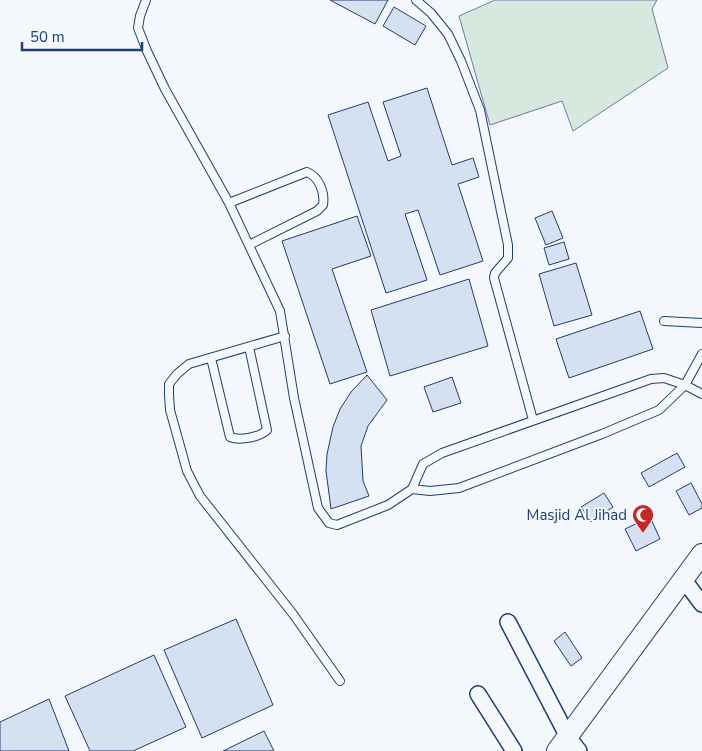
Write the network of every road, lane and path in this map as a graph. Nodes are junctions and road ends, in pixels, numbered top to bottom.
1 (146, 0) edge
2 (416, 0) edge
3 (229, 202) junction
4 (250, 245) junction
5 (664, 321) dead end
6 (702, 323) edge
7 (285, 336) junction
8 (249, 347) junction
9 (702, 354) edge
10 (211, 358) junction
11 (685, 385) junction
12 (702, 394) edge
13 (533, 420) junction
14 (412, 489) junction
15 (702, 554) edge
16 (684, 580) junction
17 (702, 604) edge
18 (508, 622) dead end
19 (340, 681) dead end
20 (478, 694) dead end
21 (568, 746) edge
22 (514, 751) edge

1 - 3 lane
2 - 13 lane
3 - 4 lane
3 - 4 lane
4 - 7 lane
5 - 6 lane
7 - 8 lane
7 - 14 lane
8 - 10 lane
8 - 10 lane
9 - 11 lane
10 - 19 lane
11 - 12 lane
11 - 13 lane
11 - 14 lane
13 - 14 lane
15 - 16 main road
16 - 17 street
16 - 21 main road
18 - 21 street
20 - 22 street

